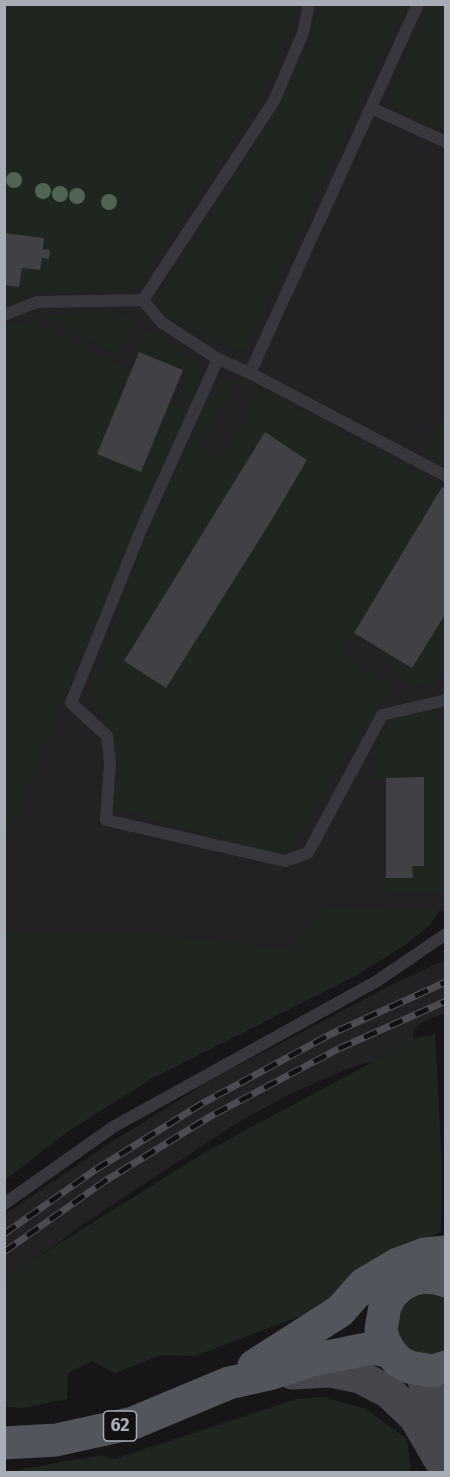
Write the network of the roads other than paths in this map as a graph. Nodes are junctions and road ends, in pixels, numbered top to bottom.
1 (309, 4) edge
2 (418, 4) edge
3 (371, 108) junction
4 (446, 142) edge
5 (143, 300) junction
6 (4, 315) edge
7 (218, 359) junction
8 (250, 373) junction
9 (446, 476) edge
10 (446, 700) edge
11 (446, 934) edge
12 (4, 1204) edge
13 (446, 1252) edge
14 (446, 1281) edge
15 (381, 1317) junction
16 (390, 1352) junction
17 (433, 1369) edge
18 (251, 1374) junction
19 (4, 1443) edge
20 (446, 1448) edge
21 (446, 1470) edge

1 - 5 lane
2 - 3 lane
3 - 4 lane
3 - 8 lane
5 - 6 lane
5 - 7 lane
7 - 8 lane
7 - 10 lane
8 - 9 lane
11 - 12 lane
13 - 18 main road, 62
14 - 15 main road
15 - 16 main road
15 - 18 main road, 62
16 - 17 main road, 62
16 - 18 main road, 62
17 - 20 main road
18 - 19 main road, 62
18 - 21 main road

